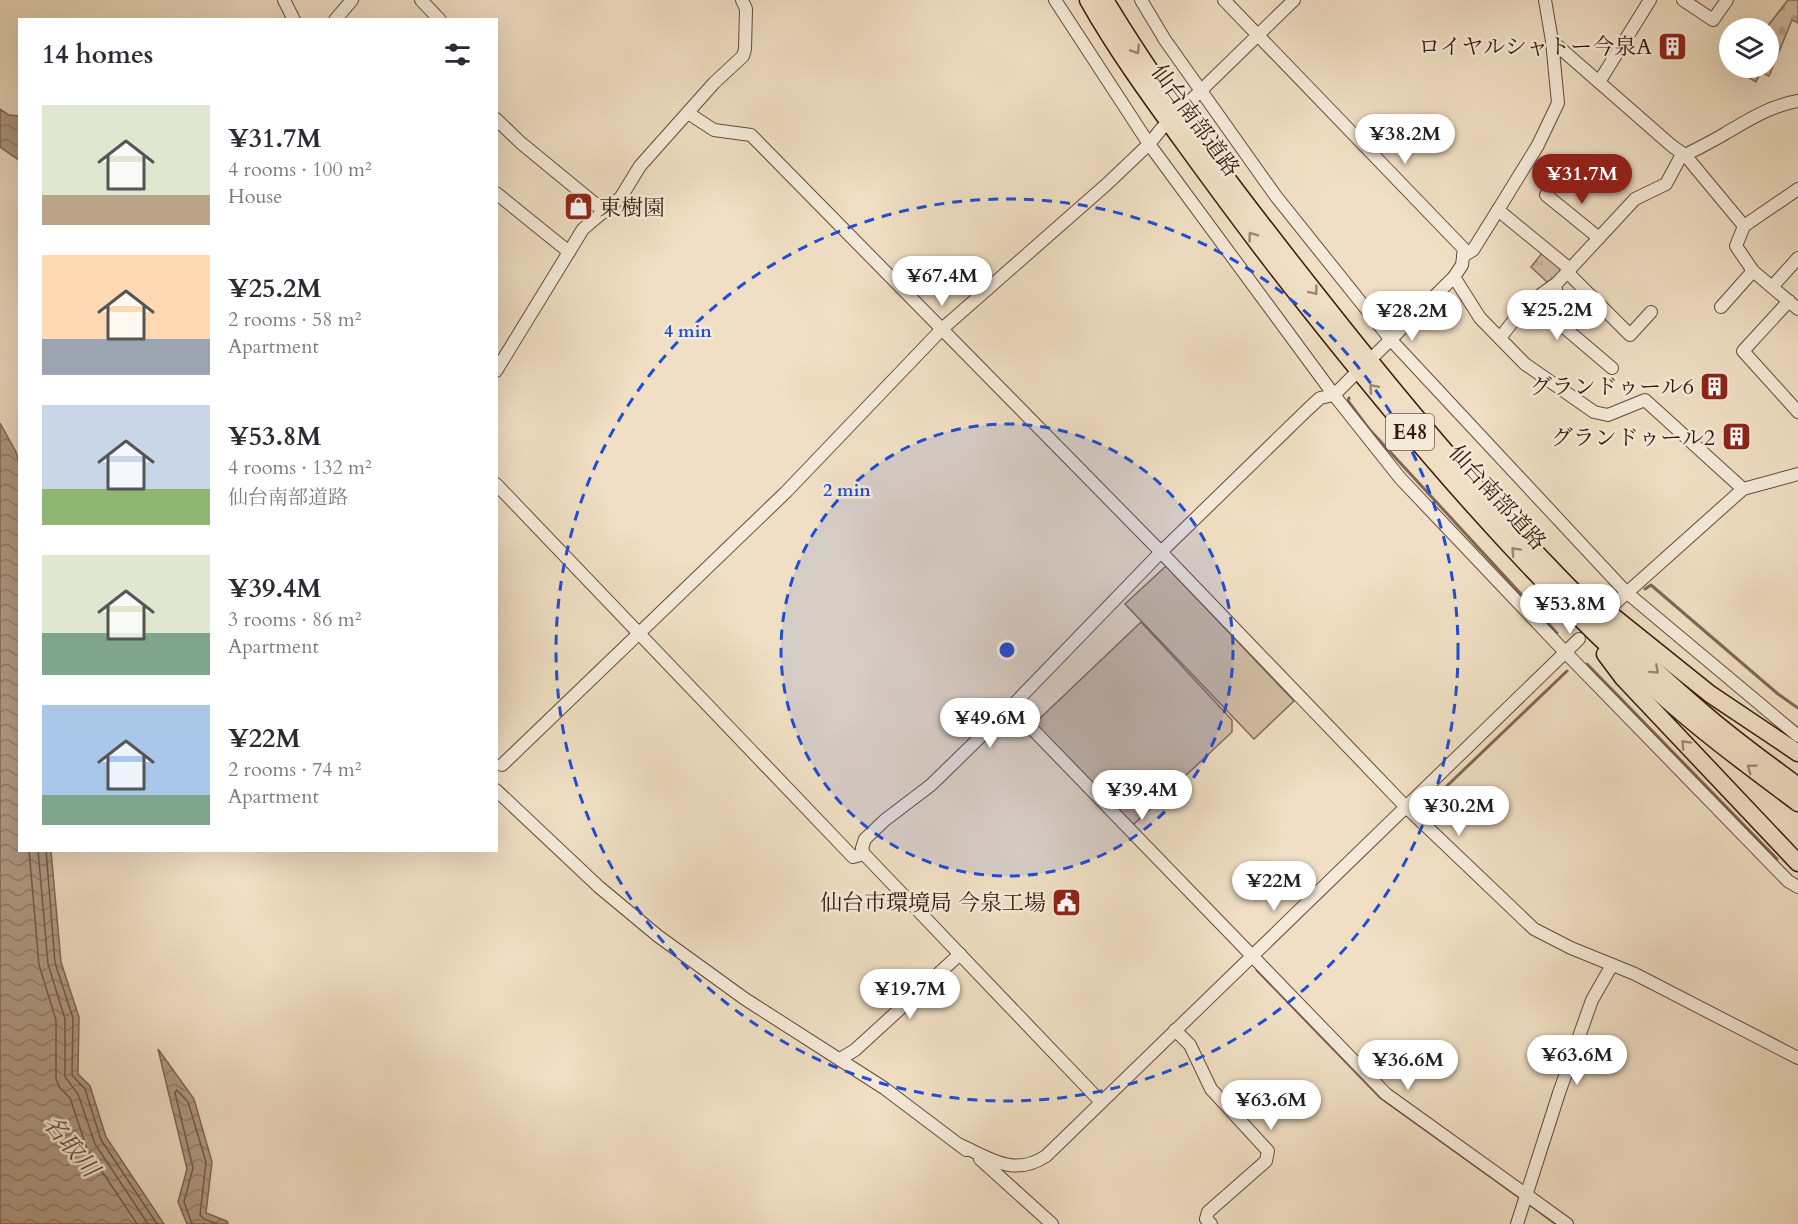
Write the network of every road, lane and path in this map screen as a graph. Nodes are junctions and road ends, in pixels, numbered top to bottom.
1 (352, 0) edge
2 (421, 0) edge
3 (1055, 0) edge
4 (1088, 0) edge
5 (1105, 0) edge
6 (1141, 0) edge
7 (1224, 0) edge
8 (1294, 0) edge
9 (1545, 0) edge
10 (1650, 0) edge
11 (1683, 0) edge
12 (1727, 0) edge
13 (742, 3) edge
14 (285, 18) edge
15 (293, 18) edge
16 (337, 18) edge
17 (438, 18) edge
18 (1258, 35) junction
19 (1552, 41) junction
20 (1599, 82) junction
21 (1200, 90) junction
22 (1798, 101) edge
23 (1185, 106) dead end
24 (688, 113) junction
25 (498, 121) edge
26 (1162, 128) dead end
27 (1149, 144) junction
28 (1685, 155) junction
29 (1798, 189) edge
30 (498, 195) edge
31 (1546, 195) dead end
32 (1498, 210) junction
33 (605, 212) junction
34 (1744, 226) junction
35 (1599, 238) junction
36 (569, 252) junction
37 (1463, 256) junction
38 (1798, 258) edge
39 (1568, 271) junction
40 (1753, 271) junction
41 (1454, 278) junction
42 (1555, 285) junction
43 (1772, 286) junction
44 (1794, 305) edge
45 (1721, 307) dead end
46 (1651, 312) dead end
47 (942, 329) junction
48 (1500, 338) junction
49 (1390, 340) junction
50 (1376, 354) dead end
51 (498, 368) edge
52 (1612, 368) dead end
53 (1353, 376) dead end
54 (1334, 395) junction
55 (1798, 412) edge
56 (1798, 474) edge
57 (498, 486) edge
58 (1743, 489) junction
59 (1494, 507) junction
60 (1161, 552) junction
61 (1626, 592) junction
62 (1568, 607) junction
63 (1611, 607) dead end
64 (638, 634) junction
65 (1579, 639) dead end
66 (1565, 652) junction
67 (1011, 707) junction
68 (1798, 736) edge
69 (1798, 753) edge
70 (502, 765) dead end
71 (1798, 786) edge
72 (498, 792) edge
73 (1798, 803) edge
74 (1405, 806) junction
75 (864, 854) junction
76 (1798, 863) edge
77 (1798, 886) edge
78 (960, 954) junction
79 (1252, 955) junction
80 (1612, 965) junction
81 (1177, 1032) junction
82 (1798, 1058) edge
83 (840, 1059) junction
84 (1101, 1102) junction
85 (960, 1145) junction
86 (1525, 1200) junction
87 (1052, 1224) edge
88 (1211, 1224) edge
89 (1517, 1224) edge
90 (1567, 1224) edge

1 - 16 street
2 - 17 street
3 - 27 street
62 -> 4 highway, 仙台南部道路 / E48
5 -> 59 highway, 仙台南部道路 / E48
6 - 21 street
7 - 18 street
8 - 18 street
9 - 19 street
10 - 20 street
11 - 12 street
13 - 24 street
14 - 15 street
18 - 21 street
18 - 37 street
19 - 20 street
19 - 32 street
20 - 28 street
21 - 23 street
21 - 49 street
22 - 28 street
24 - 33 street
24 - 47 street
25 - 33 street
26 - 27 street
27 - 47 street
27 - 54 street
28 - 34 street
28 - 35 street
29 - 34 street
30 - 36 street
31 - 35 street
32 - 37 street
32 - 39 street
33 - 36 street
34 - 40 street
35 - 39 street
36 - 51 street
37 - 41 street
38 - 43 street
39 - 42 street
39 - 46 street
40 - 43 street
40 - 45 street
41 - 48 street
41 - 49 street
42 - 48 street
42 - 52 street
43 - 44 street
44 - 55 street
47 - 60 street
47 - 64 street
48 - 58 street
49 - 50 street
49 - 61 street
53 - 54 street
54 - 60 street
54 - 66 street
56 - 58 street
57 - 64 street
58 - 61 street
59 - 69 highway
59 -> 71 highway, 仙台南部道路 / E48
60 - 67 street
60 - 74 street
61 - 63 street
61 - 68 street
73 -> 62 highway, 仙台南部道路 / E48
76 -> 62 highway
64 - 70 street
64 - 75 street
65 - 66 street
66 - 74 street
66 - 77 street
67 - 75 street
67 - 79 street
72 - 83 street
74 - 79 street
74 - 80 street
75 - 78 street
78 - 83 street
78 - 84 street
79 - 81 street
79 - 86 street
80 - 82 street
80 - 86 street
81 - 84 street
81 - 88 street
83 - 85 street
84 - 85 street
85 - 87 street
86 - 89 street
86 - 90 street

